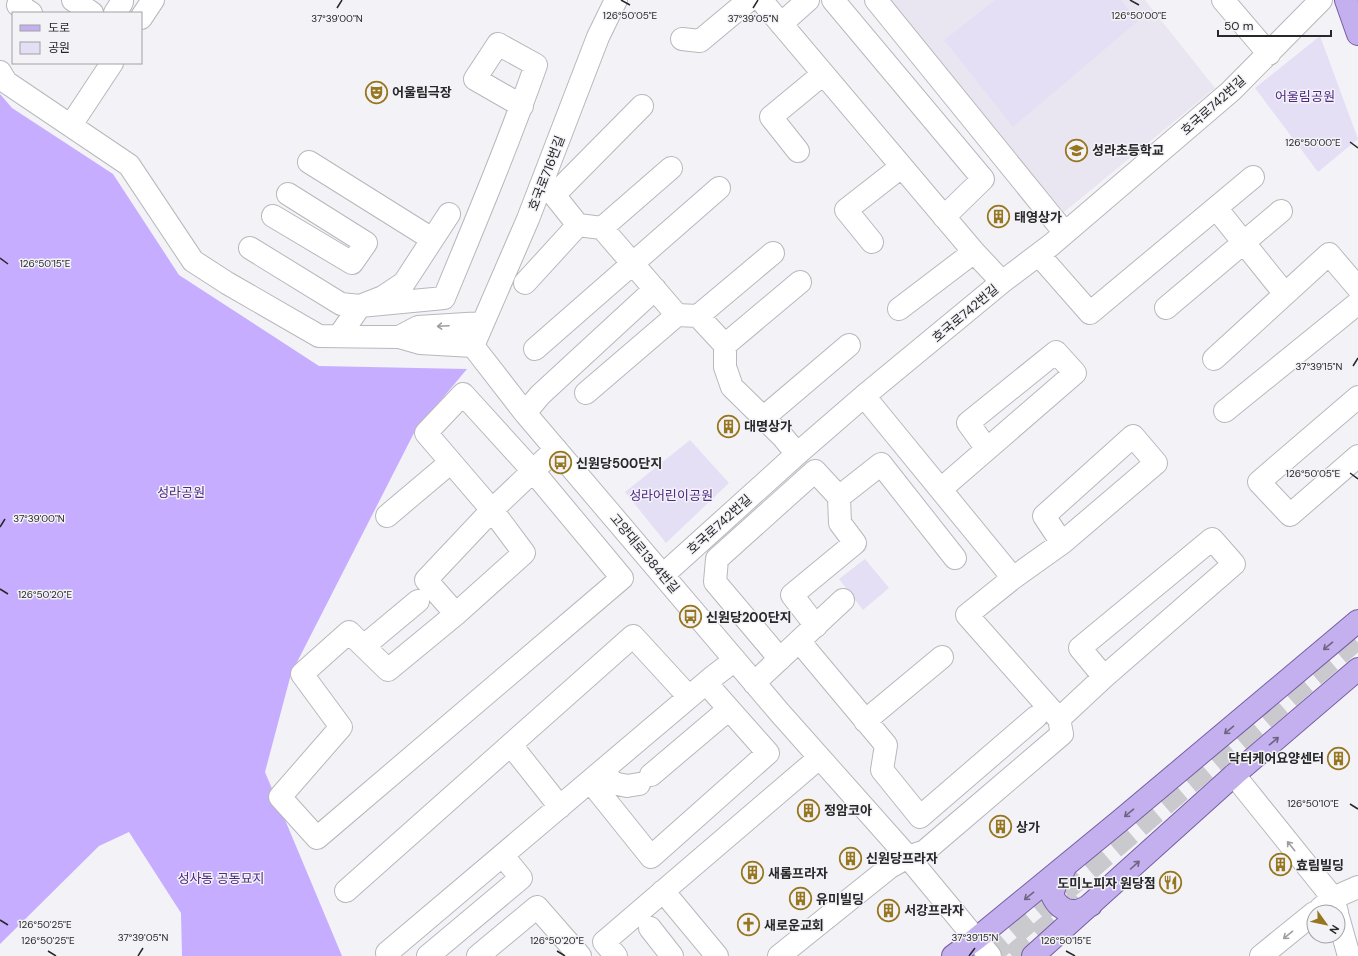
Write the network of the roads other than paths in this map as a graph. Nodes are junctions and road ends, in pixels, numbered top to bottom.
1 (21, 0) edge
2 (73, 0) edge
3 (122, 0) edge
4 (153, 0) edge
5 (616, 0) edge
6 (749, 0) edge
7 (761, 0) edge
8 (808, 0) edge
9 (833, 0) edge
10 (876, 0) edge
11 (1223, 0) edge
12 (1322, 0) edge
13 (1346, 0) edge
14 (29, 12) edge
15 (91, 12) edge
16 (116, 12) edge
17 (142, 16) edge
18 (781, 24) junction
19 (1358, 34) edge
20 (682, 39) dead end
21 (1268, 54) junction
22 (111, 64) edge
23 (0, 72) edge
24 (823, 74) junction
25 (522, 106) dead end
26 (642, 106) dead end
27 (71, 125) junction
28 (798, 151) dead end
29 (309, 162) dead end
30 (901, 167) junction
31 (671, 168) dead end
32 (1253, 177) dead end
33 (719, 188) dead end
34 (288, 194) dead end
35 (1216, 208) junction
36 (1281, 210) dead end
37 (448, 214) dead end
38 (273, 216) dead end
39 (944, 217) junction
40 (578, 225) junction
41 (602, 228) junction
42 (1065, 233) junction
43 (432, 239) junction
44 (872, 242) dead end
45 (1243, 242) junction
46 (250, 248) dead end
47 (974, 252) junction
48 (773, 254) dead end
49 (1039, 255) junction
50 (632, 263) junction
51 (800, 282) dead end
52 (1002, 282) junction
53 (525, 283) dead end
54 (1358, 288) edge
55 (655, 290) junction
56 (1285, 294) junction
57 (1358, 303) edge
58 (360, 306) junction
59 (1166, 308) dead end
60 (899, 309) dead end
61 (688, 316) junction
62 (482, 324) junction
63 (339, 336) junction
64 (399, 337) junction
65 (725, 344) junction
66 (473, 346) junction
67 (849, 346) dead end
68 (535, 349) dead end
69 (1214, 359) dead end
70 (586, 393) dead end
71 (864, 396) junction
72 (1358, 396) edge
73 (1225, 411) dead end
74 (525, 412) junction
75 (764, 418) junction
76 (556, 449) junction
77 (987, 449) junction
78 (797, 454) junction
79 (1358, 456) edge
80 (451, 462) junction
81 (534, 471) junction
82 (941, 489) junction
83 (839, 497) junction
84 (492, 510) junction
85 (387, 516) dead end
86 (1062, 543) junction
87 (954, 558) dead end
88 (663, 574) junction
89 (1166, 577) junction
90 (1013, 578) junction
91 (843, 600) dead end
92 (418, 601) dead end
93 (1189, 604) junction
94 (456, 614) junction
95 (1358, 621) edge
96 (816, 626) junction
97 (799, 641) junction
98 (364, 646) junction
99 (942, 657) dead end
100 (780, 659) junction
101 (735, 660) junction
102 (1358, 669) edge
103 (1104, 677) junction
104 (706, 682) junction
105 (754, 683) junction
106 (689, 697) junction
107 (729, 709) junction
108 (1036, 717) dead end
109 (1059, 719) junction
110 (866, 721) junction
111 (511, 745) junction
112 (819, 758) junction
113 (1234, 775) junction
114 (597, 776) junction
115 (560, 807) junction
116 (503, 856) junction
117 (908, 857) junction
118 (1071, 861) junction
119 (1358, 887) edge
120 (346, 891) dead end
121 (663, 891) junction
122 (1332, 904) edge
123 (1341, 904) edge
124 (1091, 905) junction
125 (1306, 920) edge
126 (650, 928) dead end
127 (694, 928) junction
128 (976, 939) junction
129 (1346, 944) edge
130 (670, 953) edge
131 (390, 956) edge
132 (428, 956) edge
133 (478, 956) edge
134 (580, 956) edge
135 (616, 956) edge
136 (717, 956) edge
137 (779, 956) edge
138 (953, 956) edge
139 (990, 956) edge
140 (1033, 956) edge
141 (1261, 956) edge
142 (1349, 956) edge

1 - 14 street
2 - 15 street
3 - 16 street
4 - 17 street
5 - 62 street, 호국로716번길
6 - 20 street
7 - 18 street
8 - 18 street
9 - 39 street
10 - 42 street
11 - 21 street
12 - 21 street, 호국로742번길
13 - 19 main road
18 - 24 street
21 - 42 street, 호국로742번길
22 - 27 street
23 - 27 street
24 - 28 street
24 - 30 street
25 - 58 street
26 - 40 street
27 - 63 street
29 - 43 street
30 - 39 street
30 - 44 street
31 - 41 street
32 - 35 street
33 - 50 street
34 - 38 street
35 - 45 street
35 - 49 street
36 - 45 street
37 - 43 street
39 - 47 street
40 - 41 street
40 - 53 street
41 - 50 street
42 - 49 street, 호국로742번길
43 - 58 street
45 - 56 street
45 - 59 street
46 - 58 street
47 - 52 street
47 - 60 street
48 - 61 street
49 - 52 street, 호국로742번길
50 - 55 street
50 - 68 street
51 - 65 street
52 - 71 street, 호국로742번길
54 - 56 street
55 - 61 street
55 - 74 street
56 - 69 street
57 - 73 street
58 - 63 street
61 - 65 street
61 - 70 street
62 -> 64 street
62 - 66 street, 호국로716번길
63 - 64 street
64 - 66 street
65 - 75 street
66 - 74 street, 고양대로1384번길
67 - 75 street
71 - 78 street, 호국로742번길
71 - 82 street
72 - 79 street
74 - 76 street, 고양대로1384번길
75 - 78 street
76 - 81 street
76 - 88 street, 고양대로1384번길
77 - 77 street
77 - 82 street
78 - 88 street, 호국로742번길
80 - 81 street
80 - 84 street
80 - 85 street
81 - 84 street
81 - 98 street
82 - 90 street
83 - 87 street
83 - 96 street
83 - 100 street
84 - 94 street
84 - 94 street
86 - 86 street
86 - 90 street
88 - 101 street, 고양대로1384번길
89 - 93 street
89 - 93 street
89 - 103 street
90 - 109 street
91 - 96 street
92 - 98 street
93 - 103 street
94 - 98 street
95 -> 118 main road
96 - 97 street
97 - 100 street
97 - 110 street
99 - 110 street
100 - 105 street
101 - 104 street
101 - 105 street, 고양대로1384번길
113 -> 102 main road
103 - 109 street
104 - 106 street
104 - 107 street
105 - 112 street, 고양대로1384번길
106 - 111 street
106 - 114 street
107 - 114 street
107 - 114 street
108 - 110 street
109 - 117 street
111 - 115 street
111 - 120 street
112 - 117 street, 고양대로1384번길
112 - 121 street
122 -> 113 street
124 -> 113 main road
114 - 115 street
115 - 116 street
116 - 131 street
116 - 132 street
117 - 128 street, 고양대로1384번길
117 - 137 street
118 - 124 main road
118 -> 128 main road
119 - 123 street
121 - 127 street
121 - 135 street
124 - 140 main road
125 -> 141 street
126 - 130 street
127 - 130 street
127 - 136 street
128 - 138 main road
128 - 139 street, 고양대로1384번길
129 - 142 street
133 - 134 street

